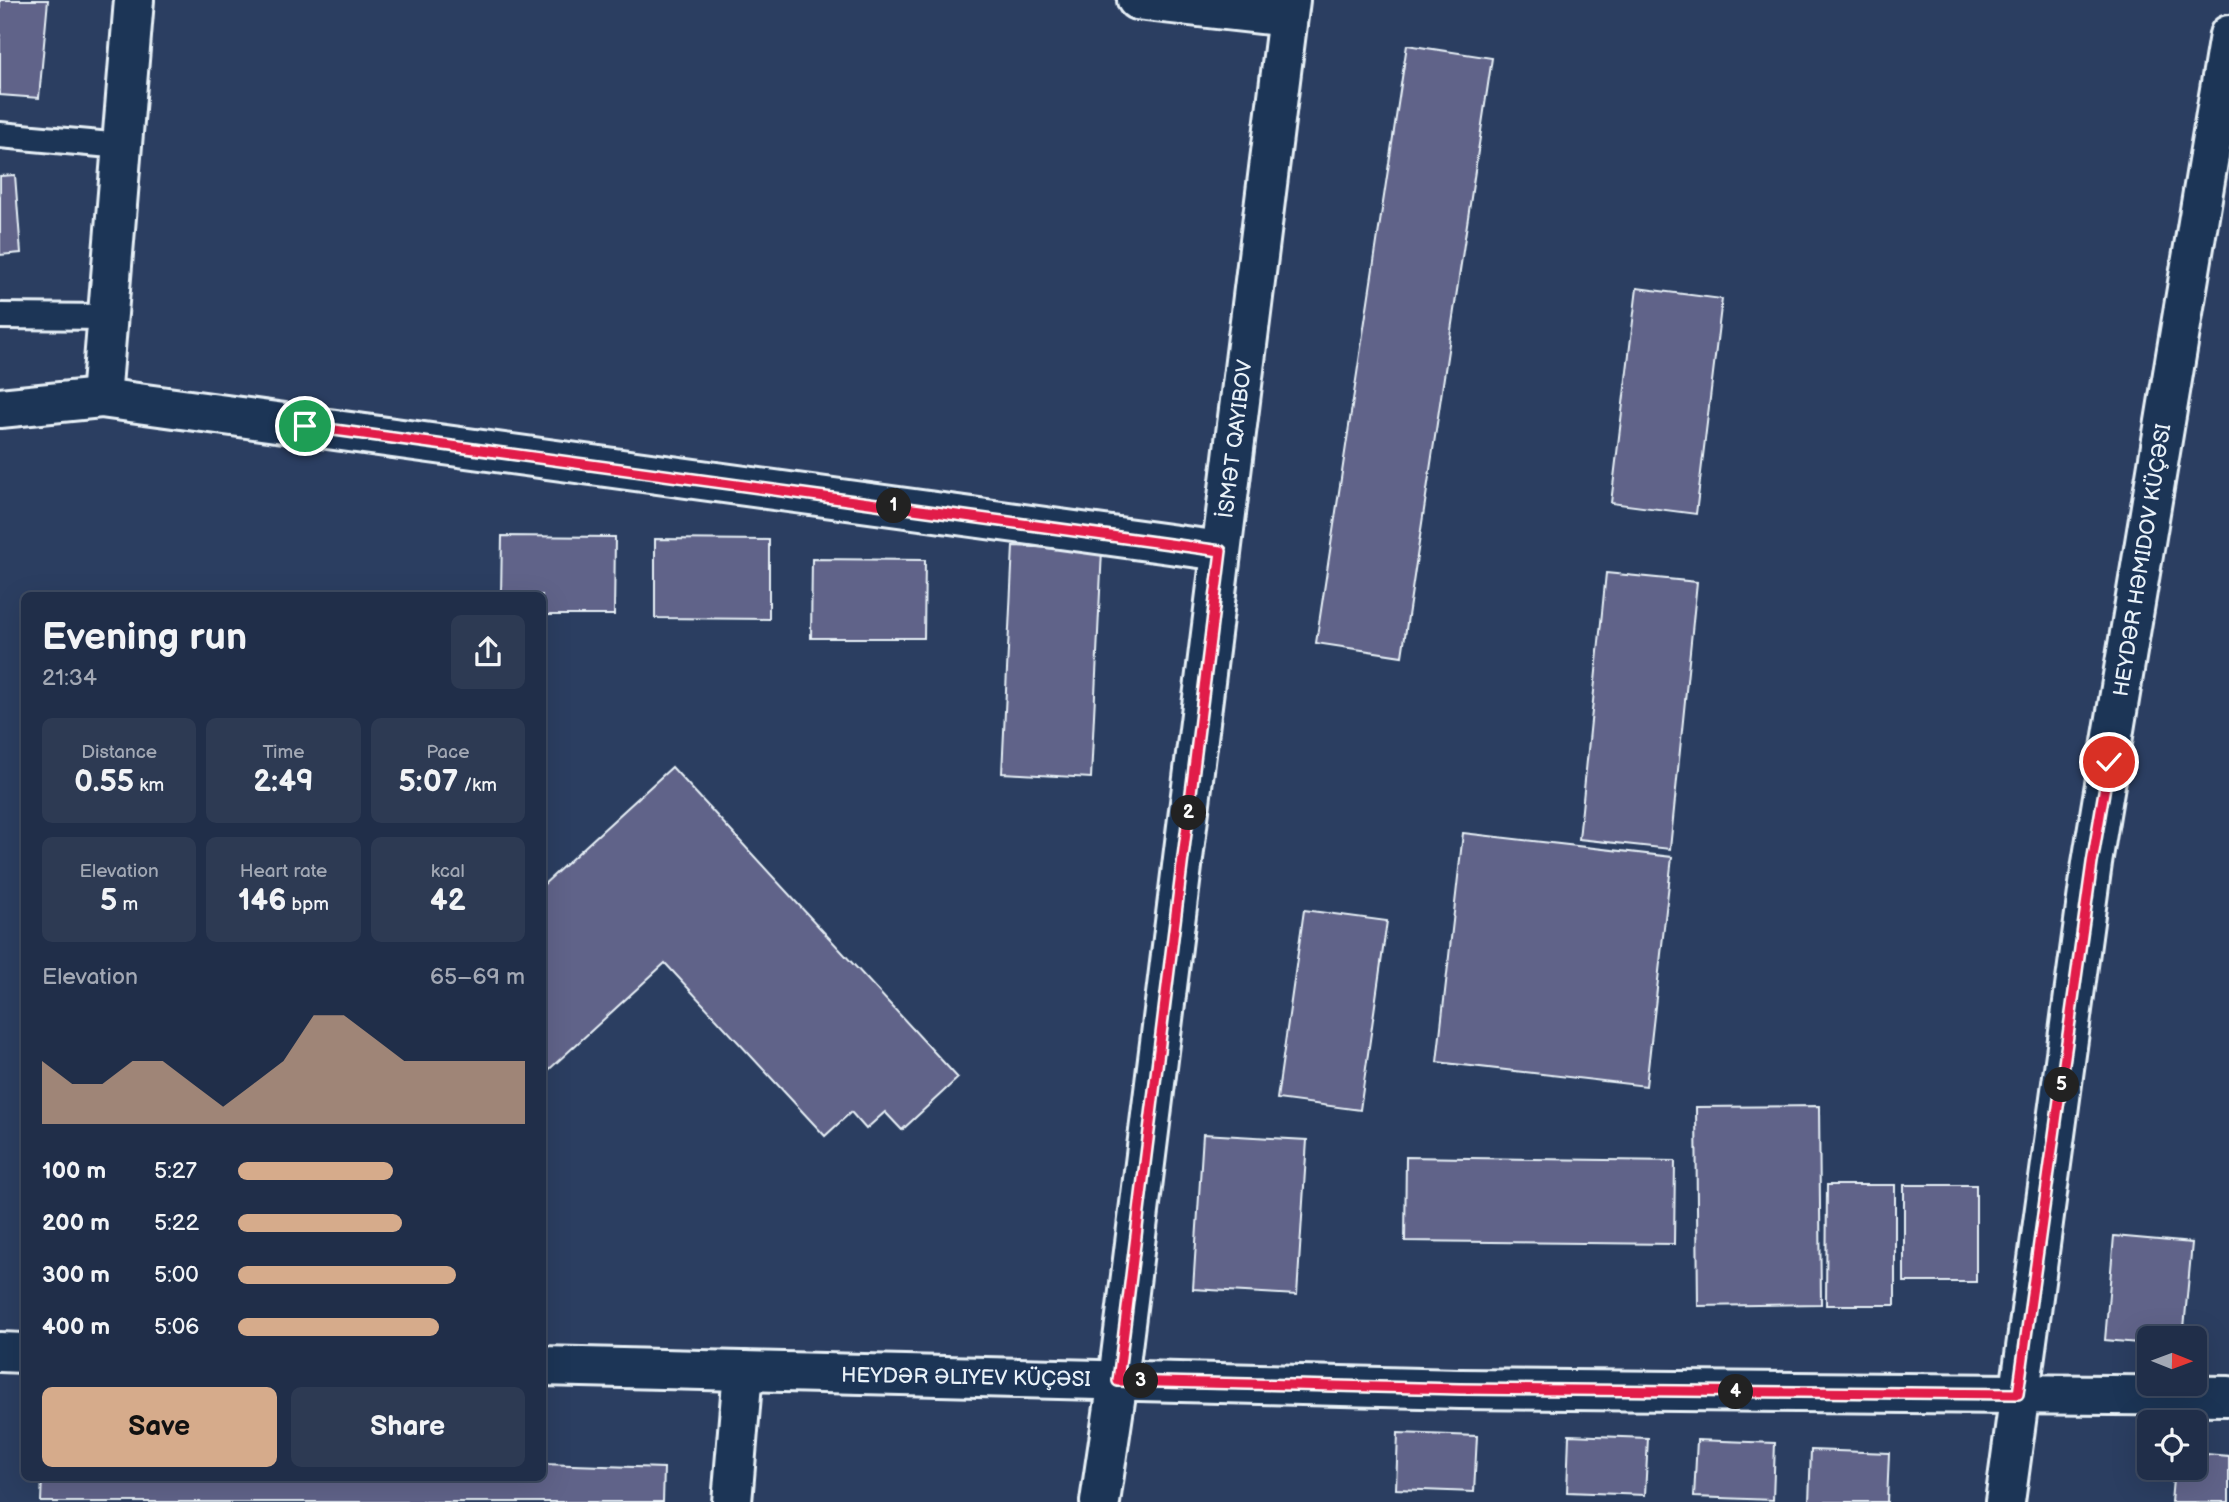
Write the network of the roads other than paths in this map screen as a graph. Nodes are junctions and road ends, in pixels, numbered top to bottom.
1 (134, 0) edge
2 (1137, 0) edge
3 (1289, 9) edge
4 (2229, 35) edge
5 (0, 135) edge
6 (122, 146) junction
7 (0, 316) edge
8 (108, 317) junction
9 (101, 398) junction
10 (0, 408) edge
11 (1221, 551) junction
12 (0, 1352) edge
13 (21, 1353) edge
14 (546, 1366) edge
15 (743, 1371) junction
16 (1118, 1381) junction
17 (2018, 1394) junction
18 (2229, 1396) edge
19 (732, 1502) edge
20 (1100, 1502) edge
21 (2005, 1502) edge

1 - 6 street
2 - 3 street
3 - 11 street
4 - 17 street, HEYDƏR HƏMIDOV KÜÇƏSI
5 - 6 lane
6 - 8 street
7 - 8 lane
8 - 9 street
9 - 10 street
9 - 11 street
11 - 16 street
12 - 13 street
14 - 15 street, HEYDƏR ƏLIYEV KÜÇƏSI
15 - 16 street, HEYDƏR ƏLIYEV KÜÇƏSI
15 - 19 street
16 - 17 street, HEYDƏR ƏLIYEV KÜÇƏSI
16 - 20 street
17 - 18 street, HEYDƏR ƏLIYEV KÜÇƏSI
17 - 21 street, HEYDƏR HƏMIDOV KÜÇƏSI

